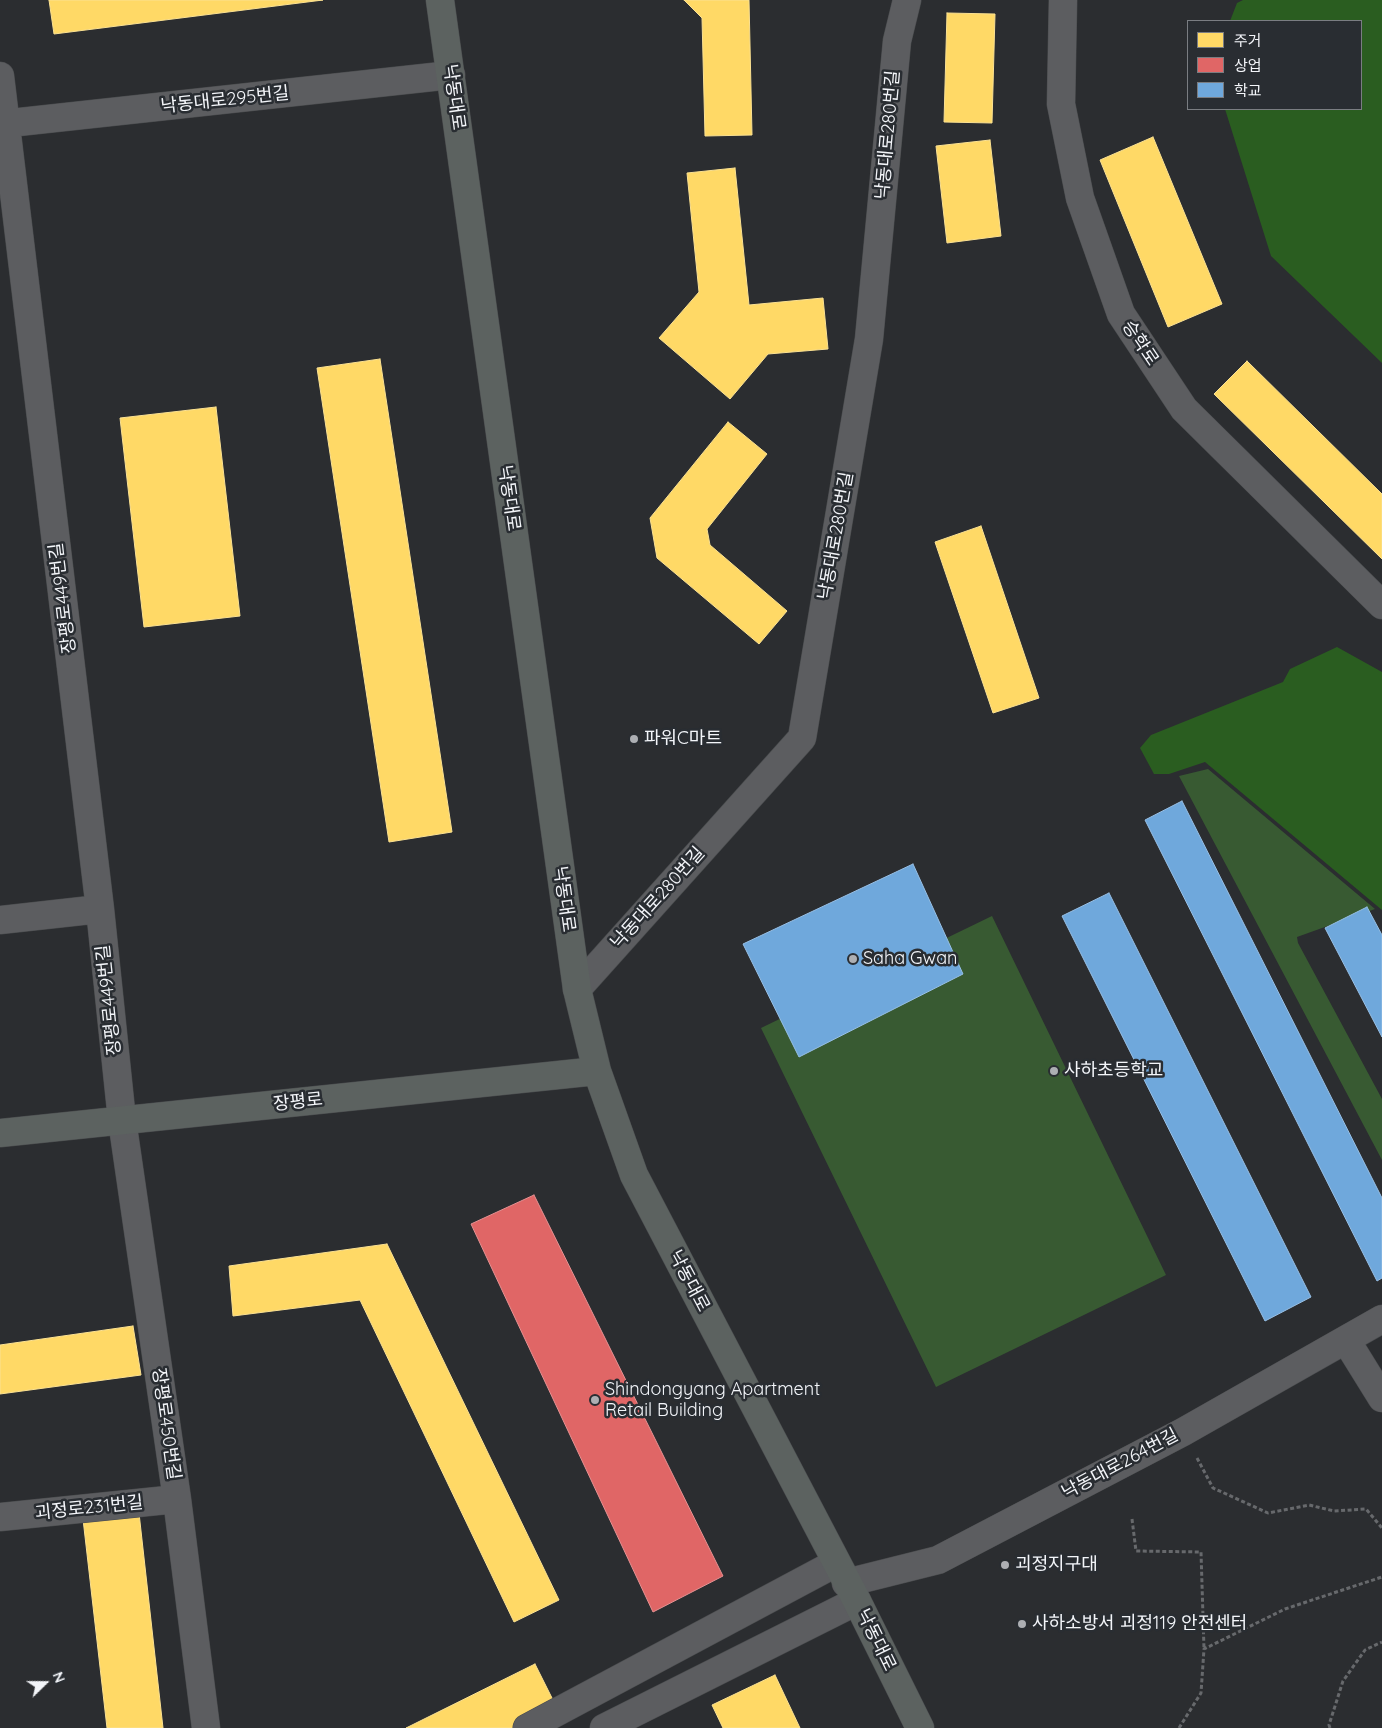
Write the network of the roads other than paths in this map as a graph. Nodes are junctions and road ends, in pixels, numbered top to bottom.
1 (440, 0) edge
2 (907, 0) edge
3 (1063, 0) edge
4 (0, 76) edge
5 (451, 76) junction
6 (3, 124) edge
7 (1382, 605) edge
8 (100, 909) junction
9 (0, 920) edge
10 (577, 989) junction
11 (597, 1071) junction
12 (122, 1120) junction
13 (0, 1133) edge
14 (1382, 1319) edge
15 (1346, 1340) junction
16 (1382, 1398) edge
17 (177, 1499) junction
18 (0, 1517) edge
19 (846, 1582) junction
20 (206, 1728) edge
21 (527, 1728) edge
22 (604, 1728) edge
23 (920, 1728) edge

1 - 5 main road, 낙동대로
2 - 10 street, 낙동대로280번길
3 - 7 street, 승학로
4 - 6 street, 장평로449번길
5 - 6 street, 낙동대로295번길
5 - 10 main road, 낙동대로
6 - 8 street, 장평로449번길
8 - 9 street
8 - 12 street, 장평로449번길
10 - 11 main road, 낙동대로
11 - 12 main road, 장평로
11 - 19 main road, 낙동대로
12 - 13 main road, 장평로
12 - 17 street, 장평로450번길
14 - 15 street, 낙동대로264번길
15 - 16 street
15 - 19 street, 낙동대로264번길
17 - 18 street, 괴정로231번길
17 - 20 street, 장평로450번길
19 - 21 street
19 - 22 street
19 - 23 main road, 낙동대로

